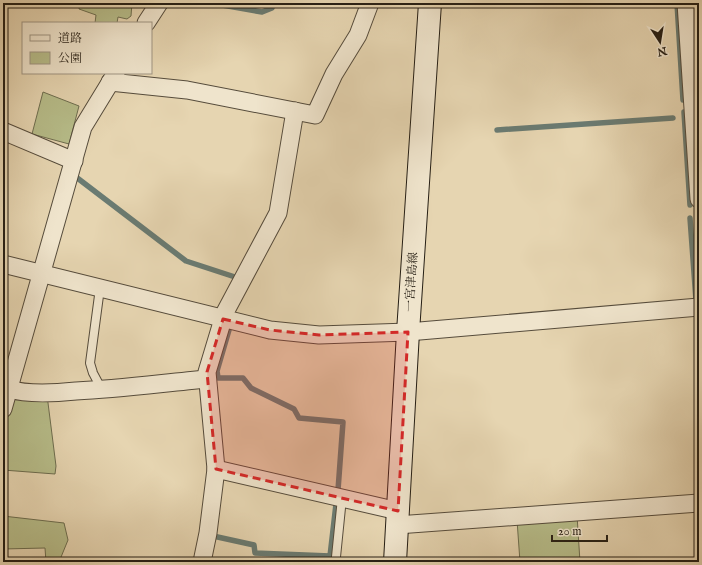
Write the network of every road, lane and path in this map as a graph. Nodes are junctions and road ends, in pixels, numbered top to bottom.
1 (159, 3) edge
2 (370, 3) edge
3 (430, 3) edge
4 (686, 3) edge
5 (147, 22) edge
6 (113, 78) edge
7 (295, 110) junction
8 (3, 131) edge
9 (74, 161) junction
10 (699, 199) edge
11 (3, 264) edge
12 (42, 274) junction
13 (100, 288) junction
14 (699, 307) edge
15 (222, 318) junction
16 (408, 332) junction
17 (207, 379) junction
18 (9, 389) junction
19 (102, 390) junction
20 (3, 409) edge
21 (216, 469) junction
22 (342, 498) junction
23 (699, 503) edge
24 (397, 518) junction
25 (336, 557) dead end
26 (202, 562) edge
27 (395, 562) edge

1 - 5 street
2 - 7 street
3 - 16 main road, 一宮津島線
4 - 10 street
6 - 7 street
6 - 9 street
7 - 15 street
8 - 9 street
9 - 12 street
11 - 12 street
12 - 13 street
12 - 18 street
13 - 15 street
13 - 19 lane
14 - 16 street
15 - 16 street
15 - 17 street
16 - 24 main road, 一宮津島線
17 - 19 street
17 - 21 street
18 - 19 street
18 - 20 street
21 - 22 street
21 - 26 street
22 - 24 street
22 - 25 lane
23 - 24 street
24 - 27 main road, 一宮津島線

